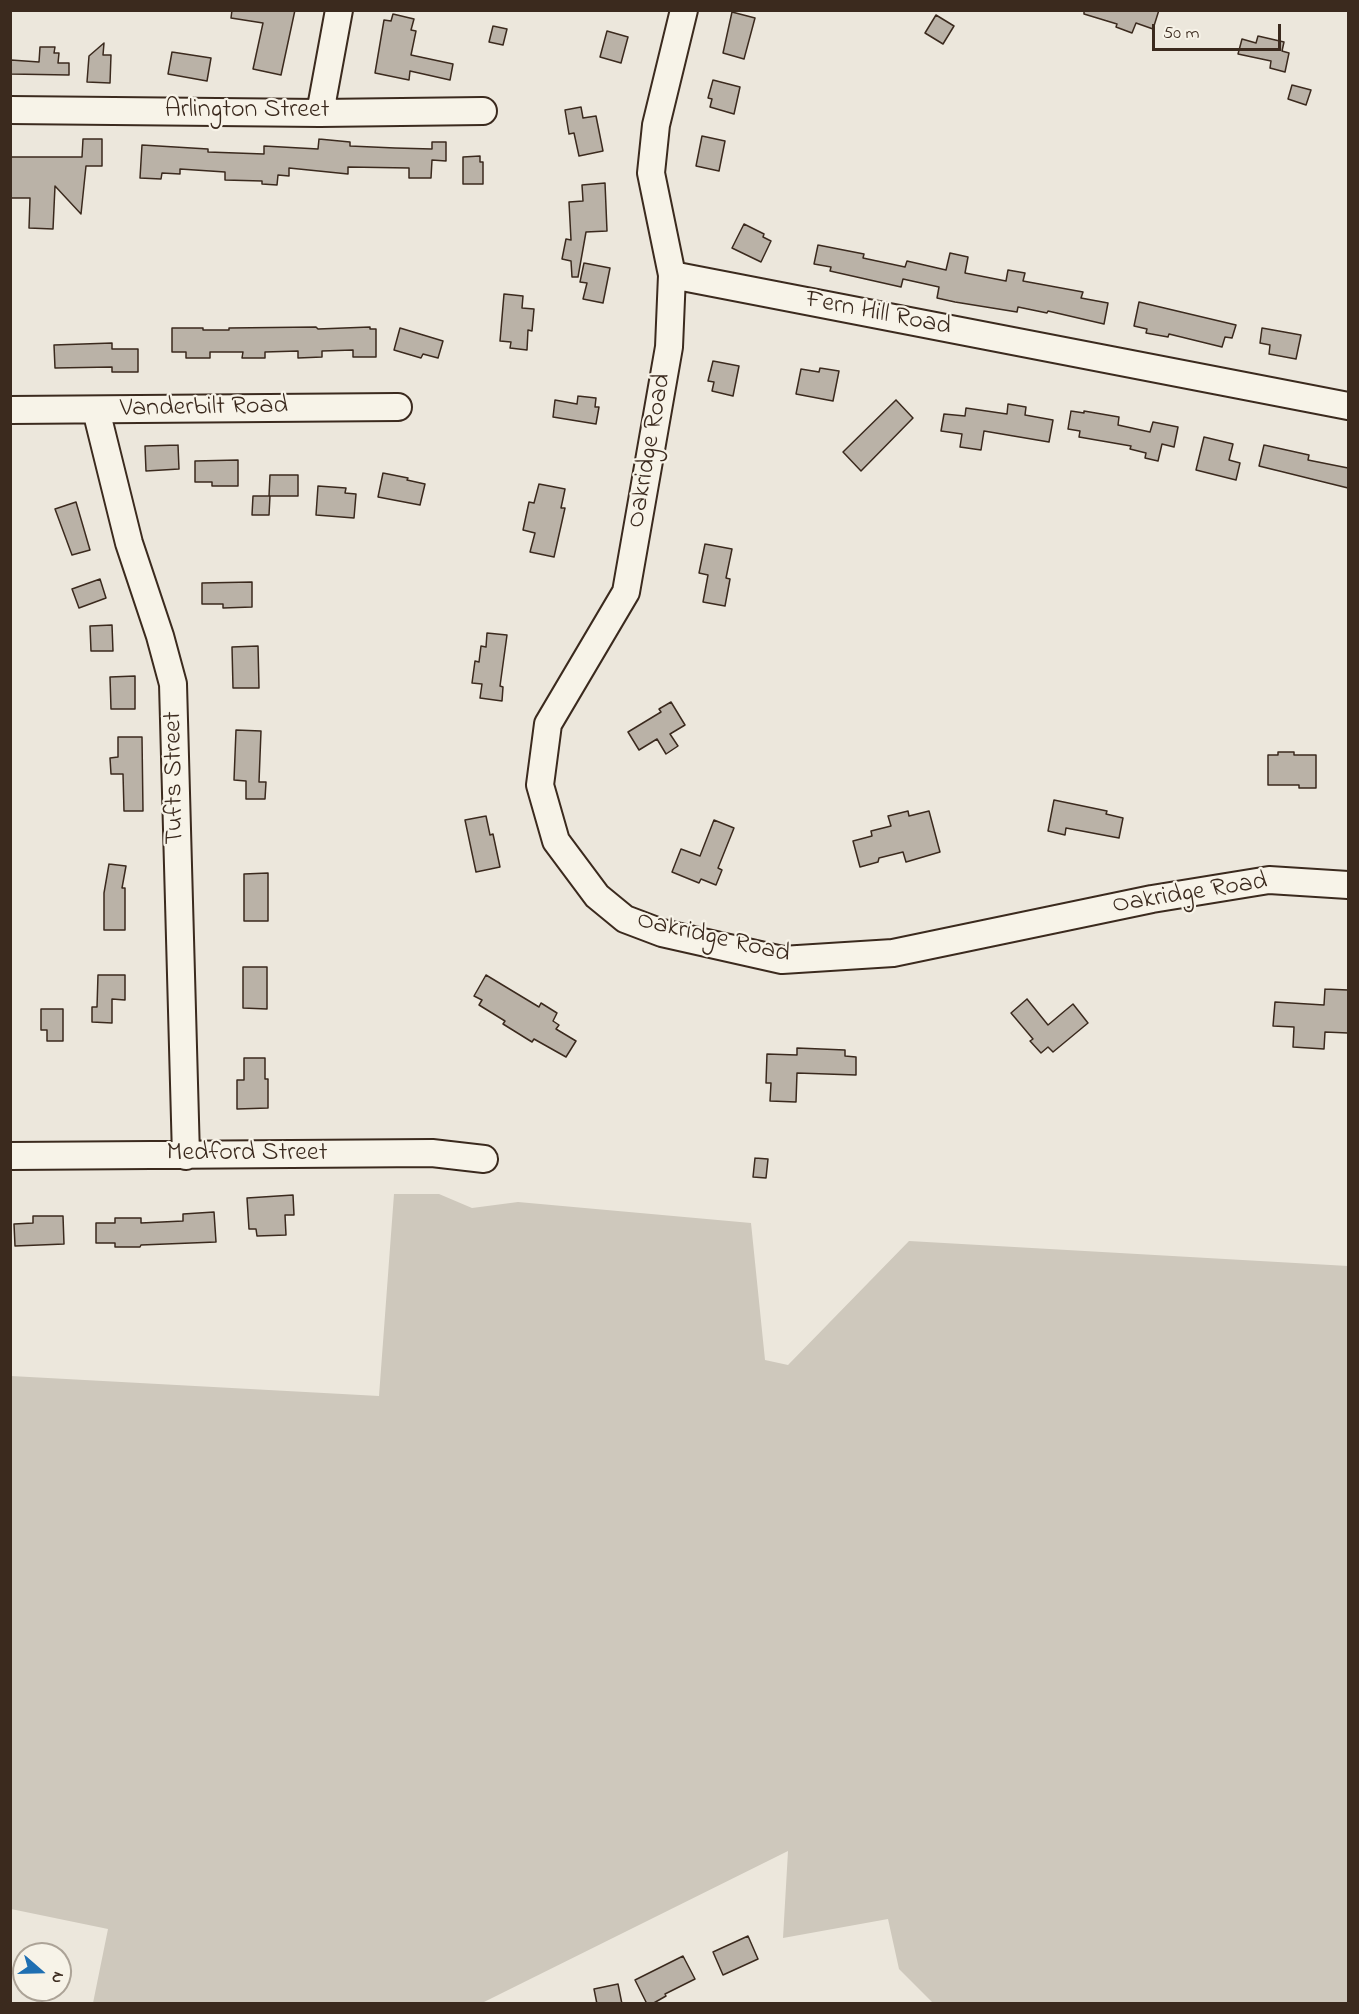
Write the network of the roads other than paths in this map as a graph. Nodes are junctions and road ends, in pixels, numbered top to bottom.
1 (339, 10) edge
2 (684, 10) edge
3 (10, 110) edge
4 (483, 111) dead end
5 (320, 113) junction
6 (672, 275) junction
7 (1348, 406) edge
8 (398, 407) dead end
9 (10, 410) edge
10 (96, 410) junction
11 (1348, 885) edge
12 (10, 1156) edge
13 (186, 1156) junction
14 (484, 1159) dead end

1 - 5 street
2 - 6 street
3 - 5 street, Arlington Street
4 - 5 street, Arlington Street
6 - 7 street, Fern Hill Road
6 - 11 street, Oakridge Road
8 - 10 street, Vanderbilt Road
9 - 10 street, Vanderbilt Road
10 - 13 street, Tufts Street
12 - 13 street, Medford Street
13 - 14 street, Medford Street

